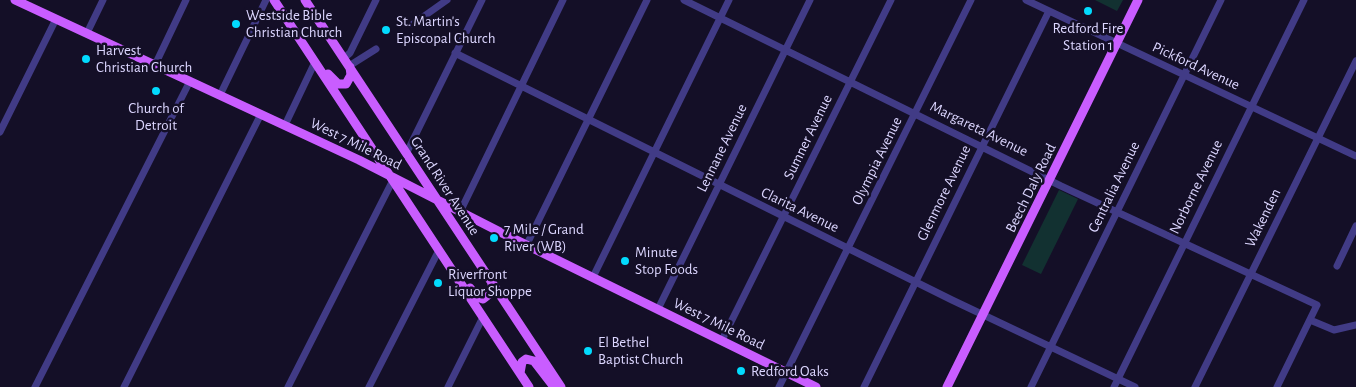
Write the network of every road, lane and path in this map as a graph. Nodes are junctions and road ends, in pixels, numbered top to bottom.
1 (103, 0) edge
2 (186, 0) edge
3 (266, 0) edge
4 (274, 0) edge
5 (305, 0) edge
6 (376, 0) edge
7 (447, 0) edge
8 (482, 0) edge
9 (563, 0) edge
10 (647, 0) edge
11 (684, 0) edge
12 (729, 0) edge
13 (810, 0) edge
14 (891, 0) edge
15 (971, 0) edge
16 (1026, 0) edge
17 (1138, 0) edge
18 (1221, 0) edge
19 (1304, 0) edge
20 (19, 1) edge
21 (1049, 11) junction
22 (720, 18) junction
23 (56, 19) junction
24 (413, 24) dead end
25 (87, 33) junction
26 (1116, 44) junction
27 (376, 49) dead end
28 (786, 49) junction
29 (455, 53) junction
30 (344, 58) junction
31 (1356, 61) edge
32 (316, 62) junction
33 (155, 65) junction
34 (350, 66) junction
35 (1184, 76) junction
36 (190, 81) junction
37 (851, 82) junction
38 (521, 86) junction
39 (220, 95) junction
40 (1251, 107) junction
41 (262, 114) junction
42 (916, 114) junction
43 (588, 120) junction
44 (285, 125) junction
45 (0, 132) edge
46 (1318, 138) junction
47 (982, 146) junction
48 (407, 152) junction
49 (654, 152) junction
50 (1356, 156) edge
51 (390, 177) junction
52 (1050, 180) junction
53 (719, 185) junction
54 (439, 201) junction
55 (1117, 211) junction
56 (460, 212) junction
57 (784, 216) junction
58 (1356, 226) edge
59 (1184, 243) junction
60 (527, 244) junction
61 (849, 249) junction
62 (439, 250) junction
63 (1337, 266) dead end
64 (451, 269) junction
65 (1251, 275) junction
66 (593, 277) junction
67 (490, 278) junction
68 (915, 282) junction
69 (658, 309) junction
70 (983, 315) junction
71 (483, 317) junction
72 (1310, 320) junction
73 (1356, 325) edge
74 (722, 340) junction
75 (1051, 347) junction
76 (786, 372) junction
77 (520, 373) junction
78 (1118, 379) junction
79 (35, 387) edge
80 (124, 387) edge
81 (288, 387) edge
82 (370, 387) edge
83 (448, 387) edge
84 (529, 387) edge
85 (554, 387) edge
86 (561, 387) edge
87 (779, 387) edge
88 (816, 387) edge
89 (864, 387) edge
90 (947, 387) edge
91 (1031, 387) edge
92 (1114, 387) edge
93 (1135, 387) edge
94 (1196, 387) edge
95 (1276, 387) edge

1 - 25 street
2 - 33 street
3 - 39 street
4 - 32 main road
5 - 30 main road, Grand River Avenue
6 - 30 street
7 - 24 street
8 - 29 street
9 - 38 street
10 - 43 street
11 - 22 street, Margareta Avenue
12 - 22 street
13 - 28 street, Lennane Avenue
14 - 37 street, Sumner Avenue
15 - 42 street, Olympia Avenue
16 - 21 street, Pickford Avenue
17 - 26 main road, Beech Daly Road
18 - 35 street, Centralia Avenue
19 - 40 street, Norborne Avenue
20 - 23 main road, West 7 Mile Road
21 - 26 street, Pickford Avenue
21 - 47 street, Glenmore Avenue
22 - 28 street, Margareta Avenue
22 - 49 street
23 - 25 main road, West 7 Mile Road
23 - 45 street
25 - 33 main road, West 7 Mile Road
26 - 35 street, Pickford Avenue
26 - 52 main road, Beech Daly Road
27 - 34 street
28 - 37 street, Margareta Avenue
28 - 53 street, Lennane Avenue
29 - 38 street, Clarita Avenue
29 - 48 street
30 - 34 main road, Grand River Avenue
31 - 46 street, Wakenden
32 - 34 main road
32 - 44 street
32 - 51 main road
33 - 36 main road, West 7 Mile Road
34 - 48 main road, Grand River Avenue
35 - 40 street, Pickford Avenue
35 - 55 street, Centralia Avenue
36 - 39 main road, West 7 Mile Road
36 - 79 street
37 - 42 street, Margareta Avenue
37 - 57 street, Sumner Avenue
38 - 43 street, Clarita Avenue
38 - 56 street
39 - 41 main road, West 7 Mile Road
40 - 46 street, Pickford Avenue
40 - 59 street, Norborne Avenue
41 - 44 main road, West 7 Mile Road
41 - 80 street
42 - 47 street, Margareta Avenue
42 - 61 street, Olympia Avenue
43 - 49 street, Clarita Avenue
43 - 60 street
44 - 51 main road, West 7 Mile Road
46 - 50 street, Pickford Avenue
46 - 65 street, Wakenden
47 - 52 street, Margareta Avenue
47 - 68 street, Glenmore Avenue
48 - 54 main road, Grand River Avenue
49 - 53 street, Clarita Avenue
49 - 66 street
51 - 54 main road, West 7 Mile Road
51 - 62 main road
51 - 81 street
52 - 55 street, Margareta Avenue
52 - 70 main road, Beech Daly Road
53 - 57 street, Clarita Avenue
53 - 69 street, Lennane Avenue
54 - 56 main road, West 7 Mile Road
54 - 67 main road, Grand River Avenue
55 - 59 street, Margareta Avenue
55 - 75 street, Centralia Avenue
56 - 60 main road, West 7 Mile Road
57 - 61 street, Clarita Avenue
57 - 74 street, Sumner Avenue
58 - 63 street
59 - 65 street, Margareta Avenue
59 - 78 street, Norborne Avenue
60 - 66 main road, West 7 Mile Road
61 - 68 street, Clarita Avenue
61 - 76 street, Olympia Avenue
62 - 64 main road
62 - 82 street
64 - 67 main road
64 - 71 main road
65 - 72 street, Margareta Avenue
65 - 94 street, Wakenden
66 - 69 main road, West 7 Mile Road
67 - 86 main road, Grand River Avenue
68 - 70 street, Clarita Avenue
68 - 89 street, Glenmore Avenue
69 - 74 main road, West 7 Mile Road
70 - 75 street, Clarita Avenue
70 - 90 main road, Beech Daly Road
71 - 77 main road
71 - 83 street
72 - 73 street
72 - 95 street
74 - 76 main road, West 7 Mile Road
75 - 78 street, Clarita Avenue
75 - 91 street, Centralia Avenue
76 - 87 street, Olympia Avenue
76 - 88 main road, West 7 Mile Road
77 - 84 main road
77 - 85 main road
78 - 92 street, Norborne Avenue
78 - 93 street, Clarita Avenue

